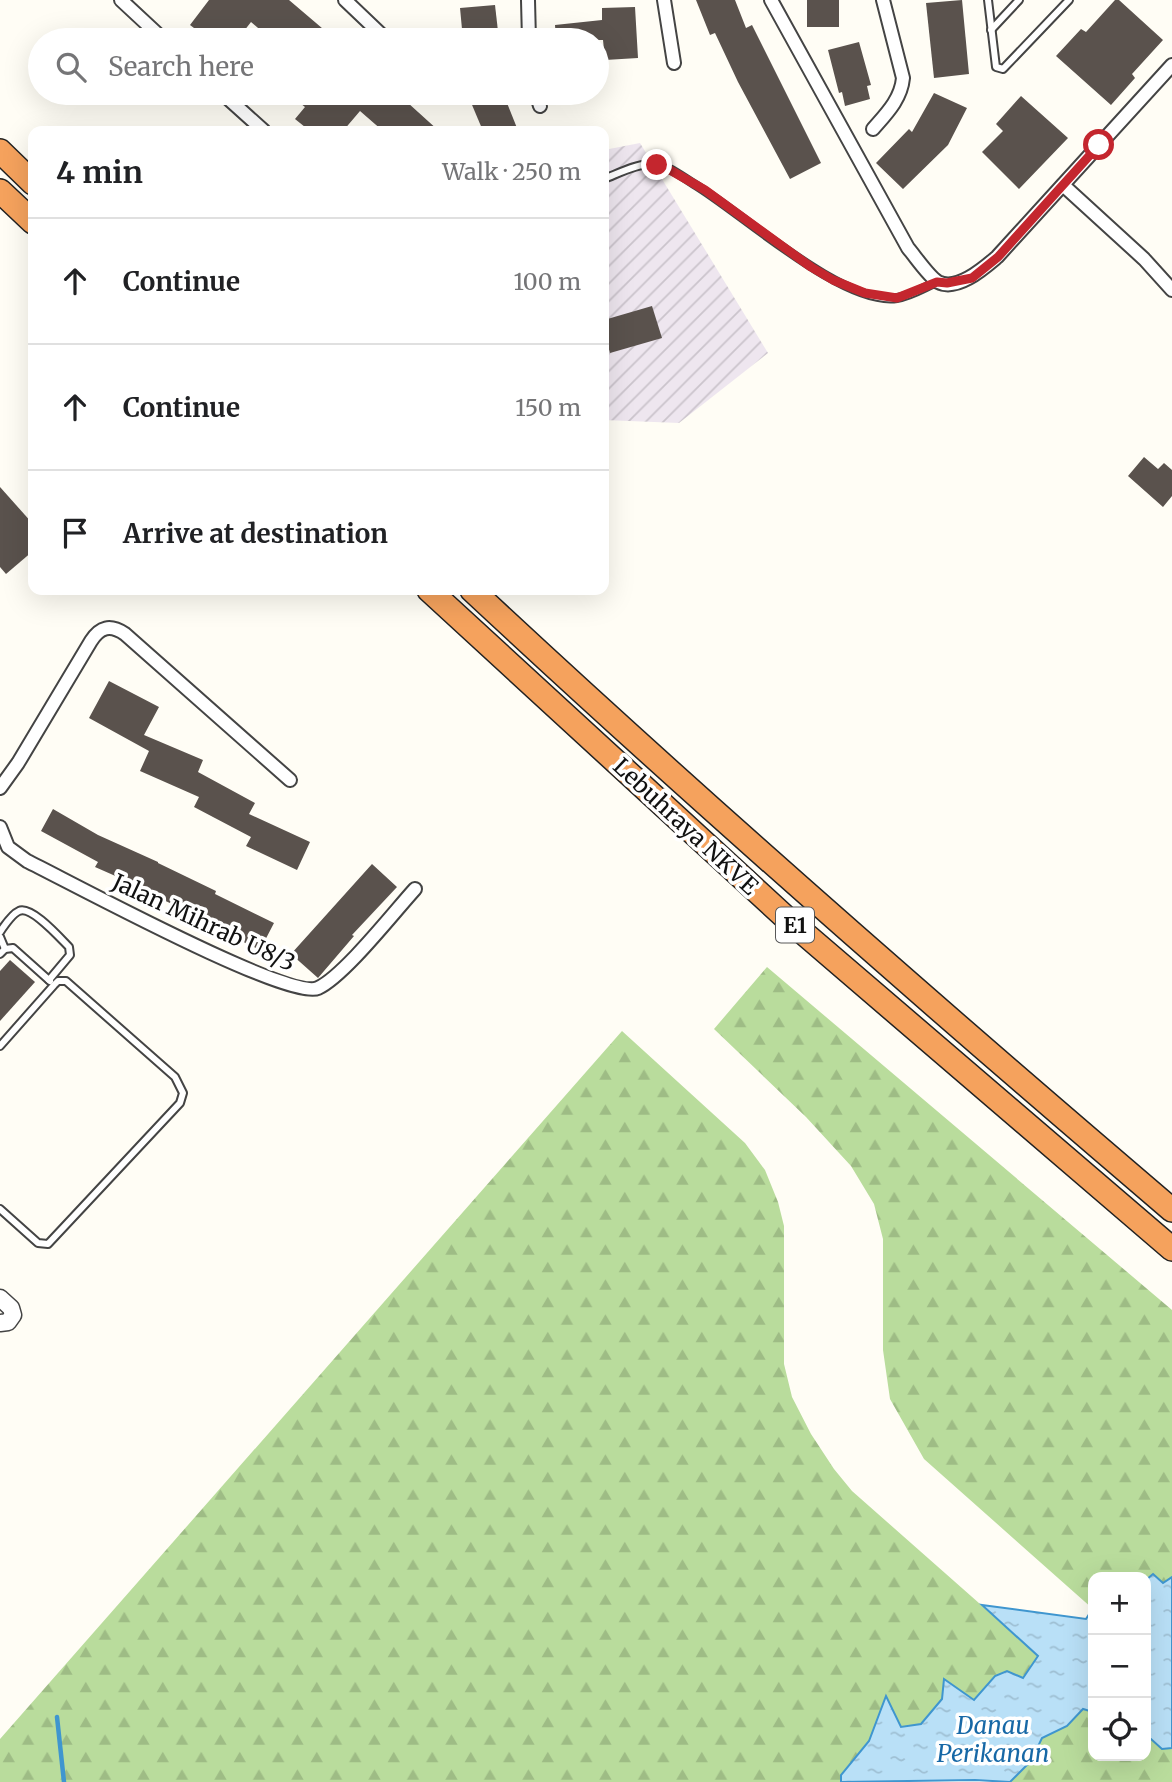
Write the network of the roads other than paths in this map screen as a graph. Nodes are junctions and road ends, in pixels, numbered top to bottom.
1 (121, 0) edge
2 (345, 0) edge
3 (528, 0) edge
4 (664, 0) edge
5 (771, 0) edge
6 (883, 0) edge
7 (988, 0) edge
8 (1019, 0) edge
9 (1069, 0) edge
10 (151, 28) edge
11 (374, 28) edge
12 (529, 28) edge
13 (991, 30) junction
14 (674, 63) dead end
15 (1172, 65) edge
16 (235, 105) edge
17 (258, 126) edge
18 (873, 129) dead end
19 (0, 151) edge
20 (609, 176) edge
21 (28, 178) edge
22 (1063, 185) junction
23 (0, 191) edge
24 (28, 217) edge
25 (937, 282) junction
26 (1172, 290) edge
27 (434, 595) edge
28 (477, 595) edge
29 (290, 780) dead end
30 (0, 788) edge
31 (0, 827) edge
32 (415, 889) dead end
33 (0, 935) edge
34 (3, 952) edge
35 (52, 982) junction
36 (0, 1046) edge
37 (0, 1209) edge
38 (1172, 1210) edge
39 (1172, 1249) edge
40 (0, 1298) edge
41 (0, 1323) edge

1 - 10 street
2 - 11 street
3 - 12 street
4 - 14 street
5 - 25 street
6 - 18 street
7 - 13 lane
8 - 13 lane
9 - 13 lane
15 - 22 street
16 - 17 street
19 - 21 highway
20 - 25 lane
22 - 25 street
22 - 26 street
23 - 24 highway
27 - 39 highway, Lebuhraya NKVE / E1
28 - 38 highway, Lebuhraya NKVE / E1
29 - 30 street
31 - 32 street, Jalan Mihrab U8/3
33 - 34 lane
33 - 35 lane
34 - 35 lane
35 - 36 lane
35 - 37 lane
40 - 41 street

